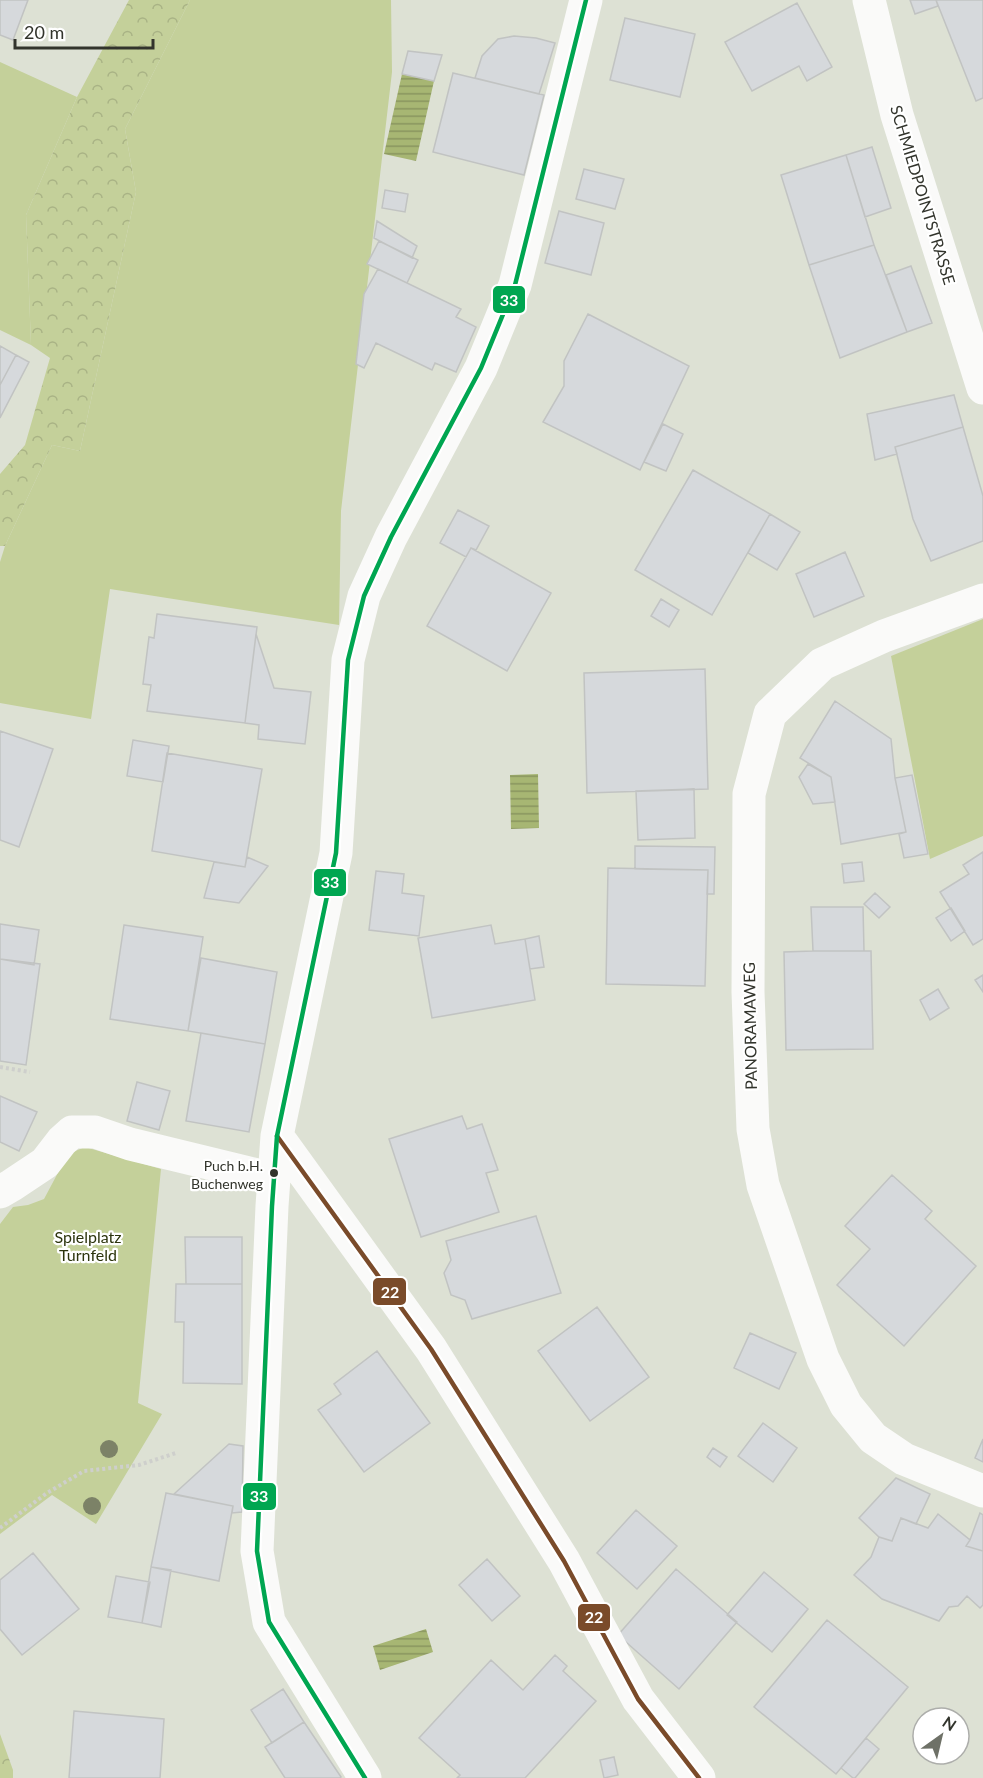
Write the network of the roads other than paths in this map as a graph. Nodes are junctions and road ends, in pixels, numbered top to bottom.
1 (586, 0) edge
2 (869, 0) edge
3 (983, 387) edge
4 (983, 600) edge
5 (277, 1136) junction
6 (274, 1179) junction
7 (0, 1192) edge
8 (983, 1491) edge
9 (365, 1778) edge
10 (699, 1778) edge

1 - 5 street
2 - 3 street, SCHMIEDPOINTSTRASSE
4 - 8 street, PANORAMAWEG
5 - 6 street
5 - 10 street
6 - 7 street
6 - 9 street

